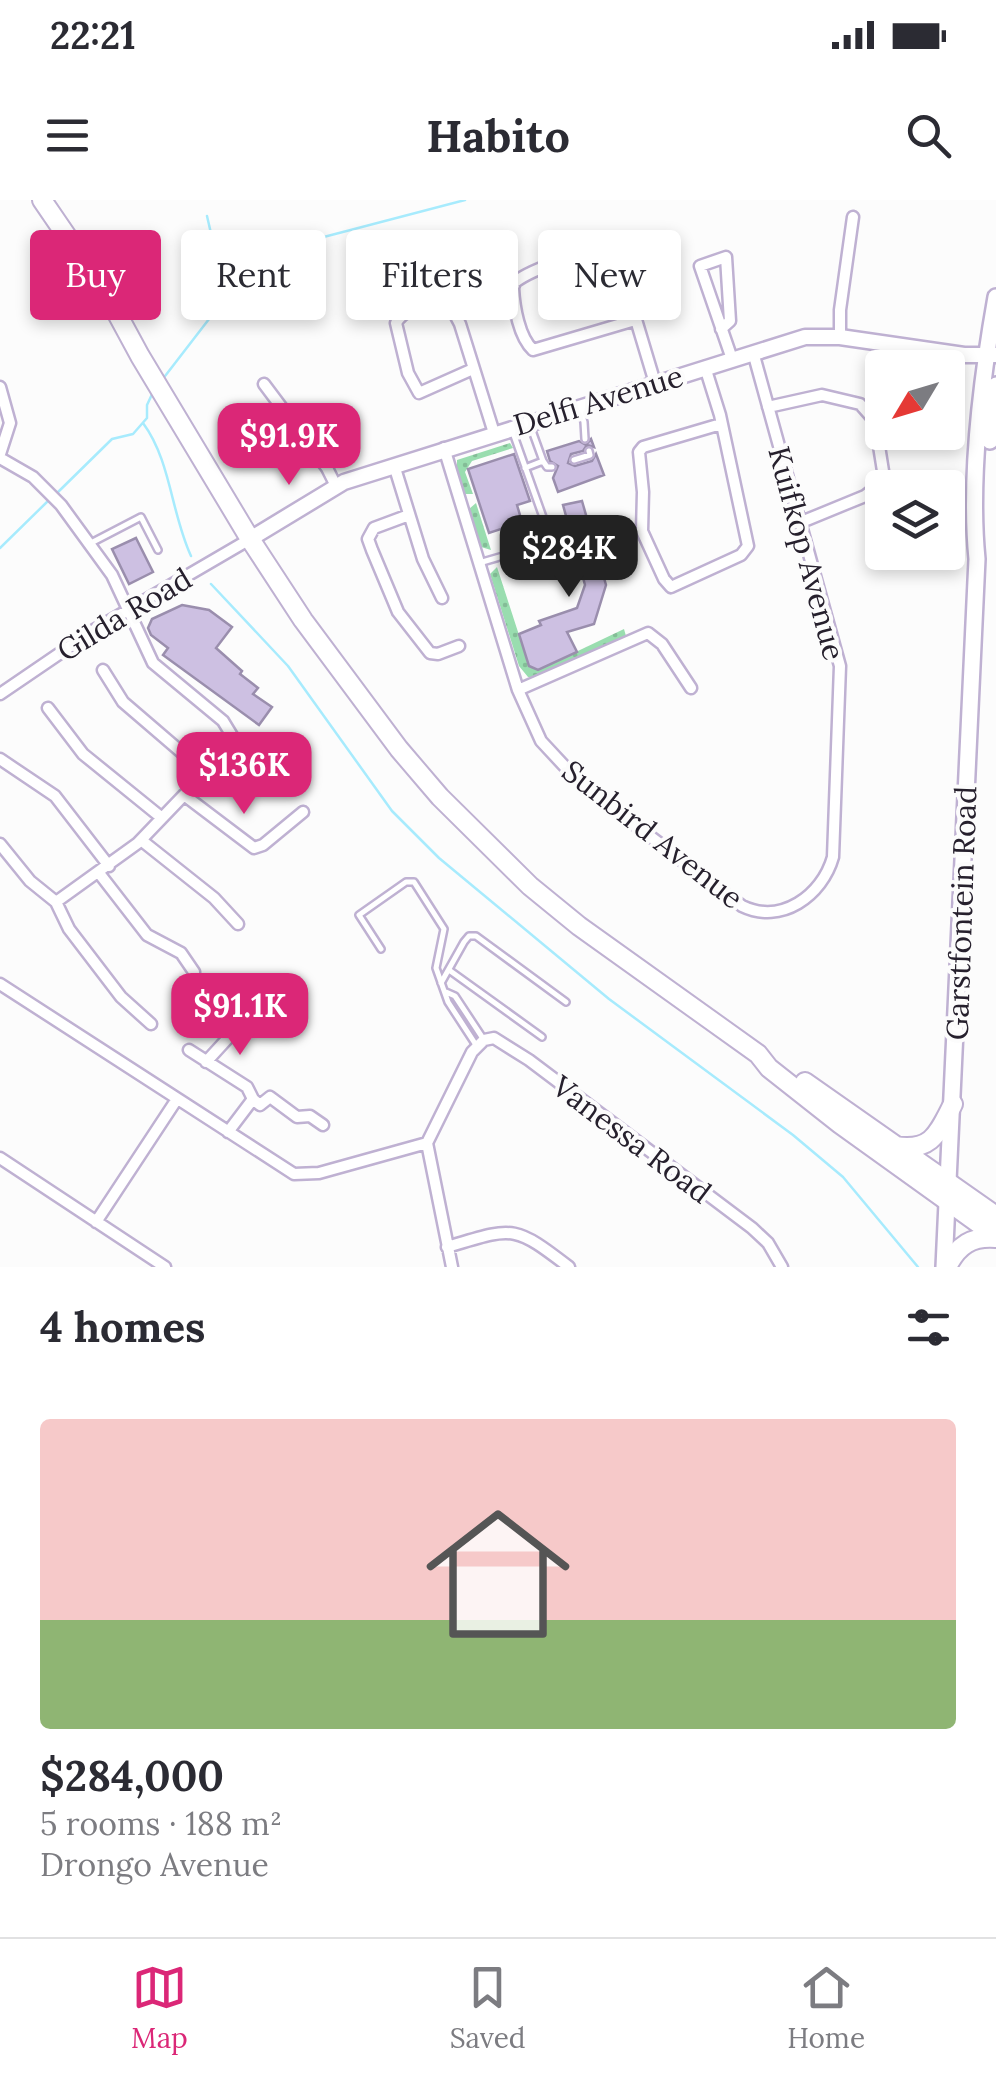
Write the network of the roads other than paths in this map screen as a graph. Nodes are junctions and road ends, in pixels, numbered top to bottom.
1 (42, 200) edge
2 (852, 217) dead end
3 (996, 297) edge
4 (635, 320) junction
5 (721, 329) junction
6 (840, 336) junction
7 (754, 352) junction
8 (732, 359) junction
9 (991, 361) edge
10 (705, 367) junction
11 (473, 369) junction
12 (655, 383) junction
13 (264, 384) dead end
14 (996, 389) edge
15 (0, 391) edge
16 (579, 407) junction
17 (768, 407) junction
18 (529, 422) junction
19 (721, 424) junction
20 (511, 428) junction
21 (494, 432) junction
22 (584, 439) dead end
23 (444, 448) junction
24 (589, 451) dead end
25 (0, 456) edge
26 (574, 460) dead end
27 (543, 461) junction
28 (394, 465) junction
29 (552, 467) dead end
30 (525, 468) junction
31 (336, 486) junction
32 (409, 515) junction
33 (544, 520) dead end
34 (799, 523) junction
35 (254, 536) junction
36 (91, 543) junction
37 (158, 550) dead end
38 (510, 554) dead end
39 (977, 558) junction
40 (480, 563) junction
41 (442, 598) dead end
42 (127, 610) junction
43 (458, 646) dead end
44 (103, 670) dead end
45 (692, 688) dead end
46 (518, 690) junction
47 (0, 694) edge
48 (48, 708) dead end
49 (0, 759) edge
50 (208, 775) junction
51 (184, 795) junction
52 (304, 812) dead end
53 (162, 818) junction
54 (141, 840) junction
55 (0, 844) edge
56 (104, 870) junction
57 (826, 875) joint
58 (56, 902) junction
59 (238, 924) dead end
60 (382, 950) dead end
61 (449, 970) junction
62 (194, 972) dead end
63 (442, 983) junction
64 (0, 984) edge
65 (566, 1002) dead end
66 (151, 1024) dead end
67 (542, 1037) dead end
68 (228, 1038) dead end
69 (477, 1046) junction
70 (190, 1050) dead end
71 (758, 1054) junction
72 (206, 1062) junction
73 (177, 1099) junction
74 (253, 1099) junction
75 (954, 1104) junction
76 (323, 1125) dead end
77 (228, 1132) junction
78 (427, 1143) junction
79 (895, 1146) junction
80 (0, 1158) edge
81 (948, 1192) junction
82 (996, 1216) edge
83 (96, 1222) junction
84 (996, 1237) edge
85 (447, 1247) junction
86 (166, 1267) edge
87 (452, 1267) edge
88 (570, 1267) edge
89 (782, 1267) edge
90 (946, 1267) edge

1 - 35 main road
2 - 6 street
3 - 9 main road, Garstfontein Road
4 - 4 street
4 - 12 street
5 - 5 street
5 - 8 street
6 - 7 street, Delfi Avenue
6 - 9 street, Delfi Avenue
7 - 8 street, Delfi Avenue
7 - 17 street, Kuifkop Avenue
8 - 10 street, Delfi Avenue
9 - 39 main road, Garstfontein Road
10 - 12 street, Delfi Avenue
10 - 19 street
11 - 11 street
11 - 21 street
12 - 16 street, Delfi Avenue
13 - 31 street
14 - 39 main road, Garstfontein Road
15 - 25 street
16 - 18 street, Delfi Avenue
16 - 22 lane
17 - 34 street, Kuifkop Avenue
17 - 34 street
18 - 20 street, Delfi Avenue
18 - 27 lane
19 - 19 street
20 - 21 street, Delfi Avenue
20 - 30 lane
21 - 23 street, Delfi Avenue
23 - 28 street, Delfi Avenue
23 - 40 street, Sunbird Avenue
24 - 26 lane
25 - 36 street
27 - 29 lane
27 - 30 lane
28 - 31 street, Delfi Avenue
28 - 32 street
30 - 33 lane
31 - 35 street, Delfi Avenue
32 - 41 street
32 - 43 street
34 - 57 street, Kuifkop Avenue
35 - 42 street, Gilda Road
35 - 71 main road
36 - 37 lane
36 - 42 street
38 - 40 lane
39 - 75 main road, Garstfontein Road
40 - 46 street, Sunbird Avenue
42 - 47 street, Gilda Road
42 - 50 street
44 - 50 street
45 - 46 street
46 - 57 street, Sunbird Avenue
48 - 53 street
49 - 56 street
50 - 51 street
51 - 52 street
51 - 53 street
53 - 54 street
54 - 56 street
54 - 59 street
55 - 58 street
56 - 58 street
56 - 62 street
58 - 66 street
60 - 63 lane
61 - 63 lane
61 - 65 lane
61 - 67 lane
63 - 69 lane
64 - 73 street
68 - 72 street
69 - 78 street
69 - 89 street, Vanessa Road
70 - 72 street
71 - 79 main road
71 - 81 main road
72 - 74 street
73 - 77 street
73 - 83 street
74 - 76 street
74 - 77 street
75 - 79 main road
75 - 81 main road, Garstfontein Road
77 - 78 street
78 - 85 street
79 - 81 main road
80 - 83 street
81 - 82 main road
81 - 84 main road
81 - 90 main road, Garstfontein Road
83 - 86 street
84 - 90 main road
85 - 87 street
85 - 88 street

